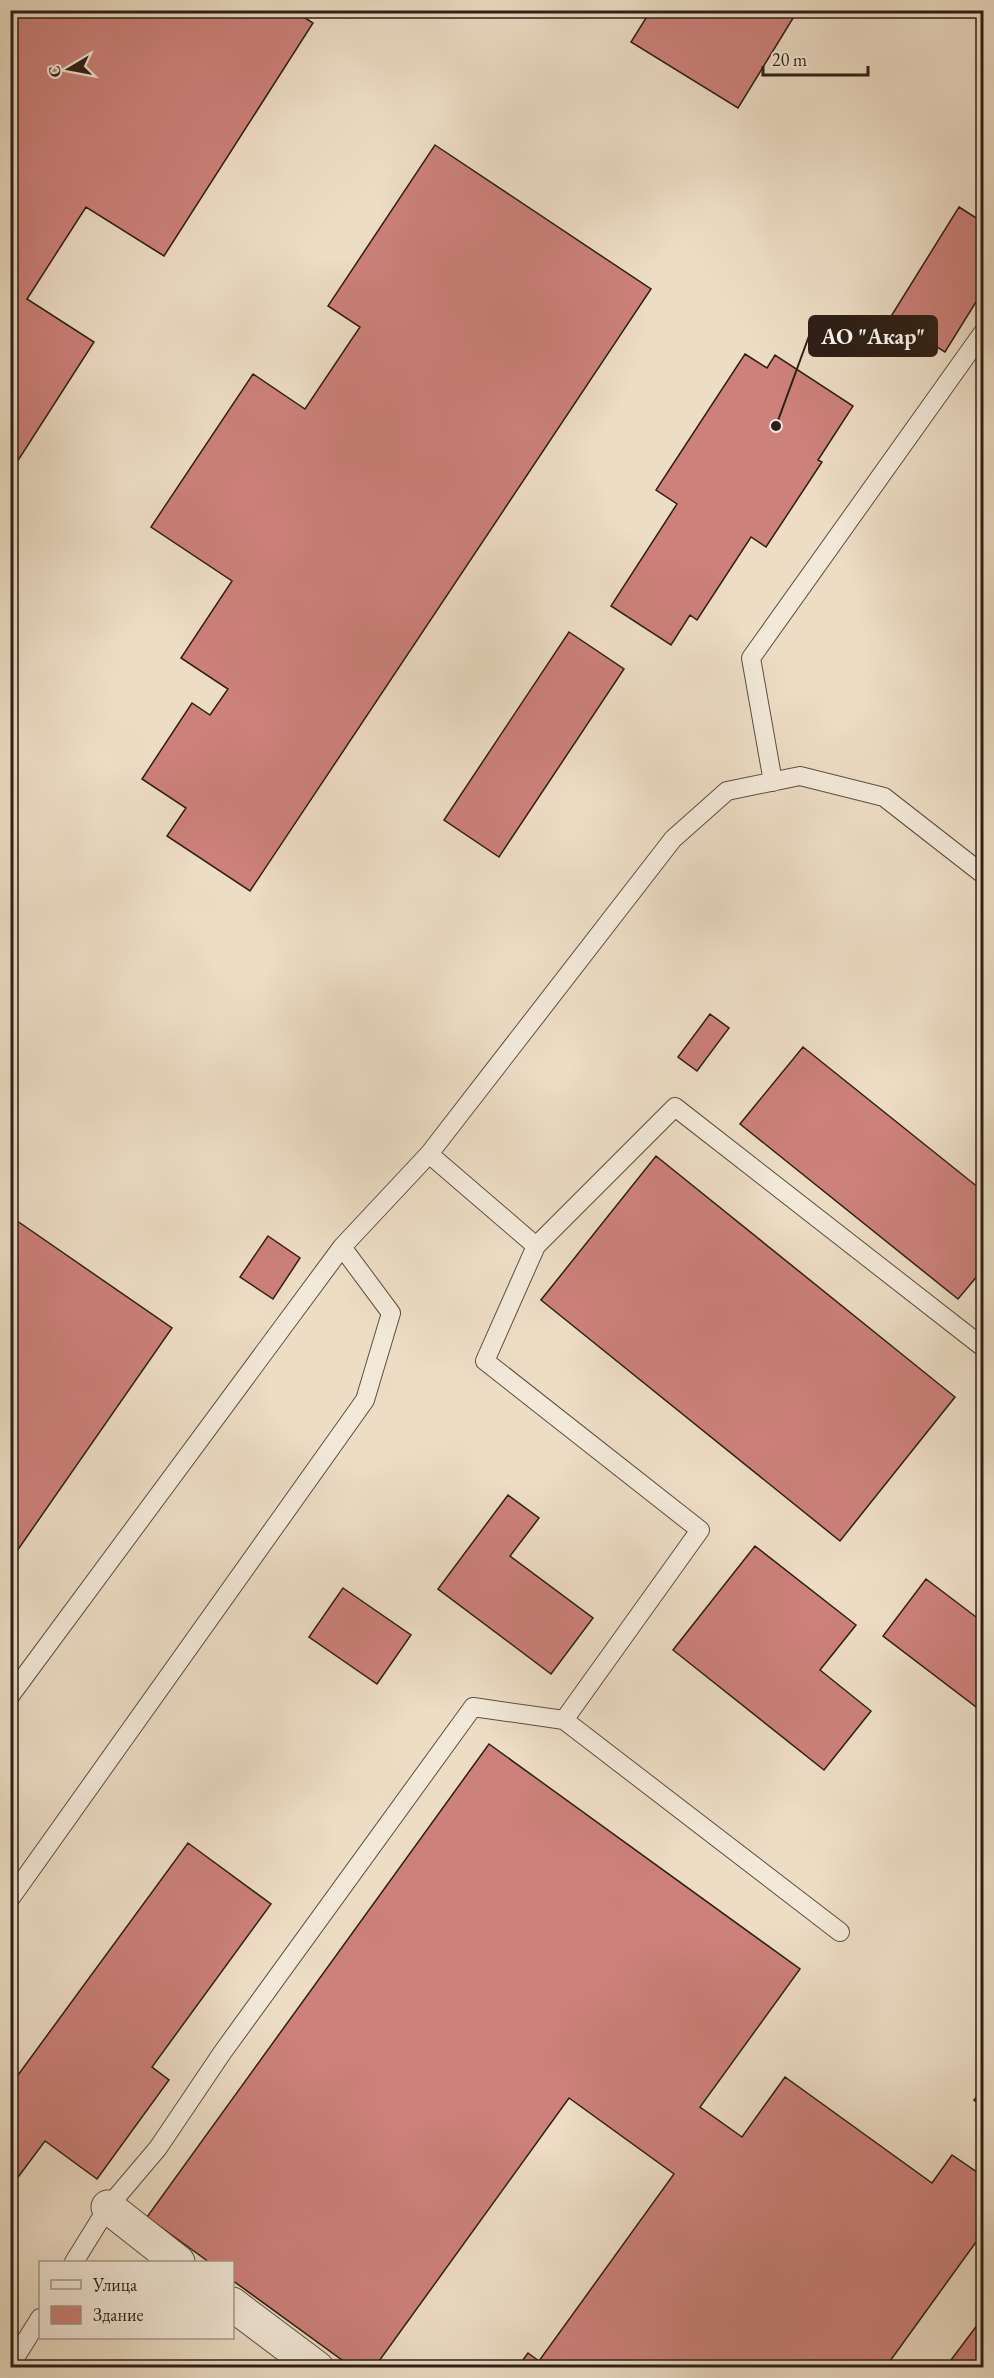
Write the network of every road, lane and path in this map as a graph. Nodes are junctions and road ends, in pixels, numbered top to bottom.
1 (984, 331) edge
2 (773, 782) junction
3 (984, 875) edge
4 (429, 1154) junction
5 (536, 1246) junction
6 (342, 1247) junction
7 (984, 1348) edge
8 (10, 1696) edge
9 (564, 1720) junction
10 (10, 1899) edge
11 (840, 1932) dead end
12 (108, 2207) junction
13 (75, 2261) edge
14 (177, 2261) edge
15 (234, 2305) edge
16 (39, 2320) edge
17 (10, 2366) edge
18 (317, 2367) edge

1 - 2 lane
2 - 3 lane
2 - 4 lane
4 - 5 lane
4 - 6 lane
5 - 7 lane
5 - 9 lane
6 - 8 lane
6 - 10 lane
9 - 11 lane
9 - 12 lane
12 - 13 lane
12 - 14 street
15 - 18 street
16 - 17 lane

